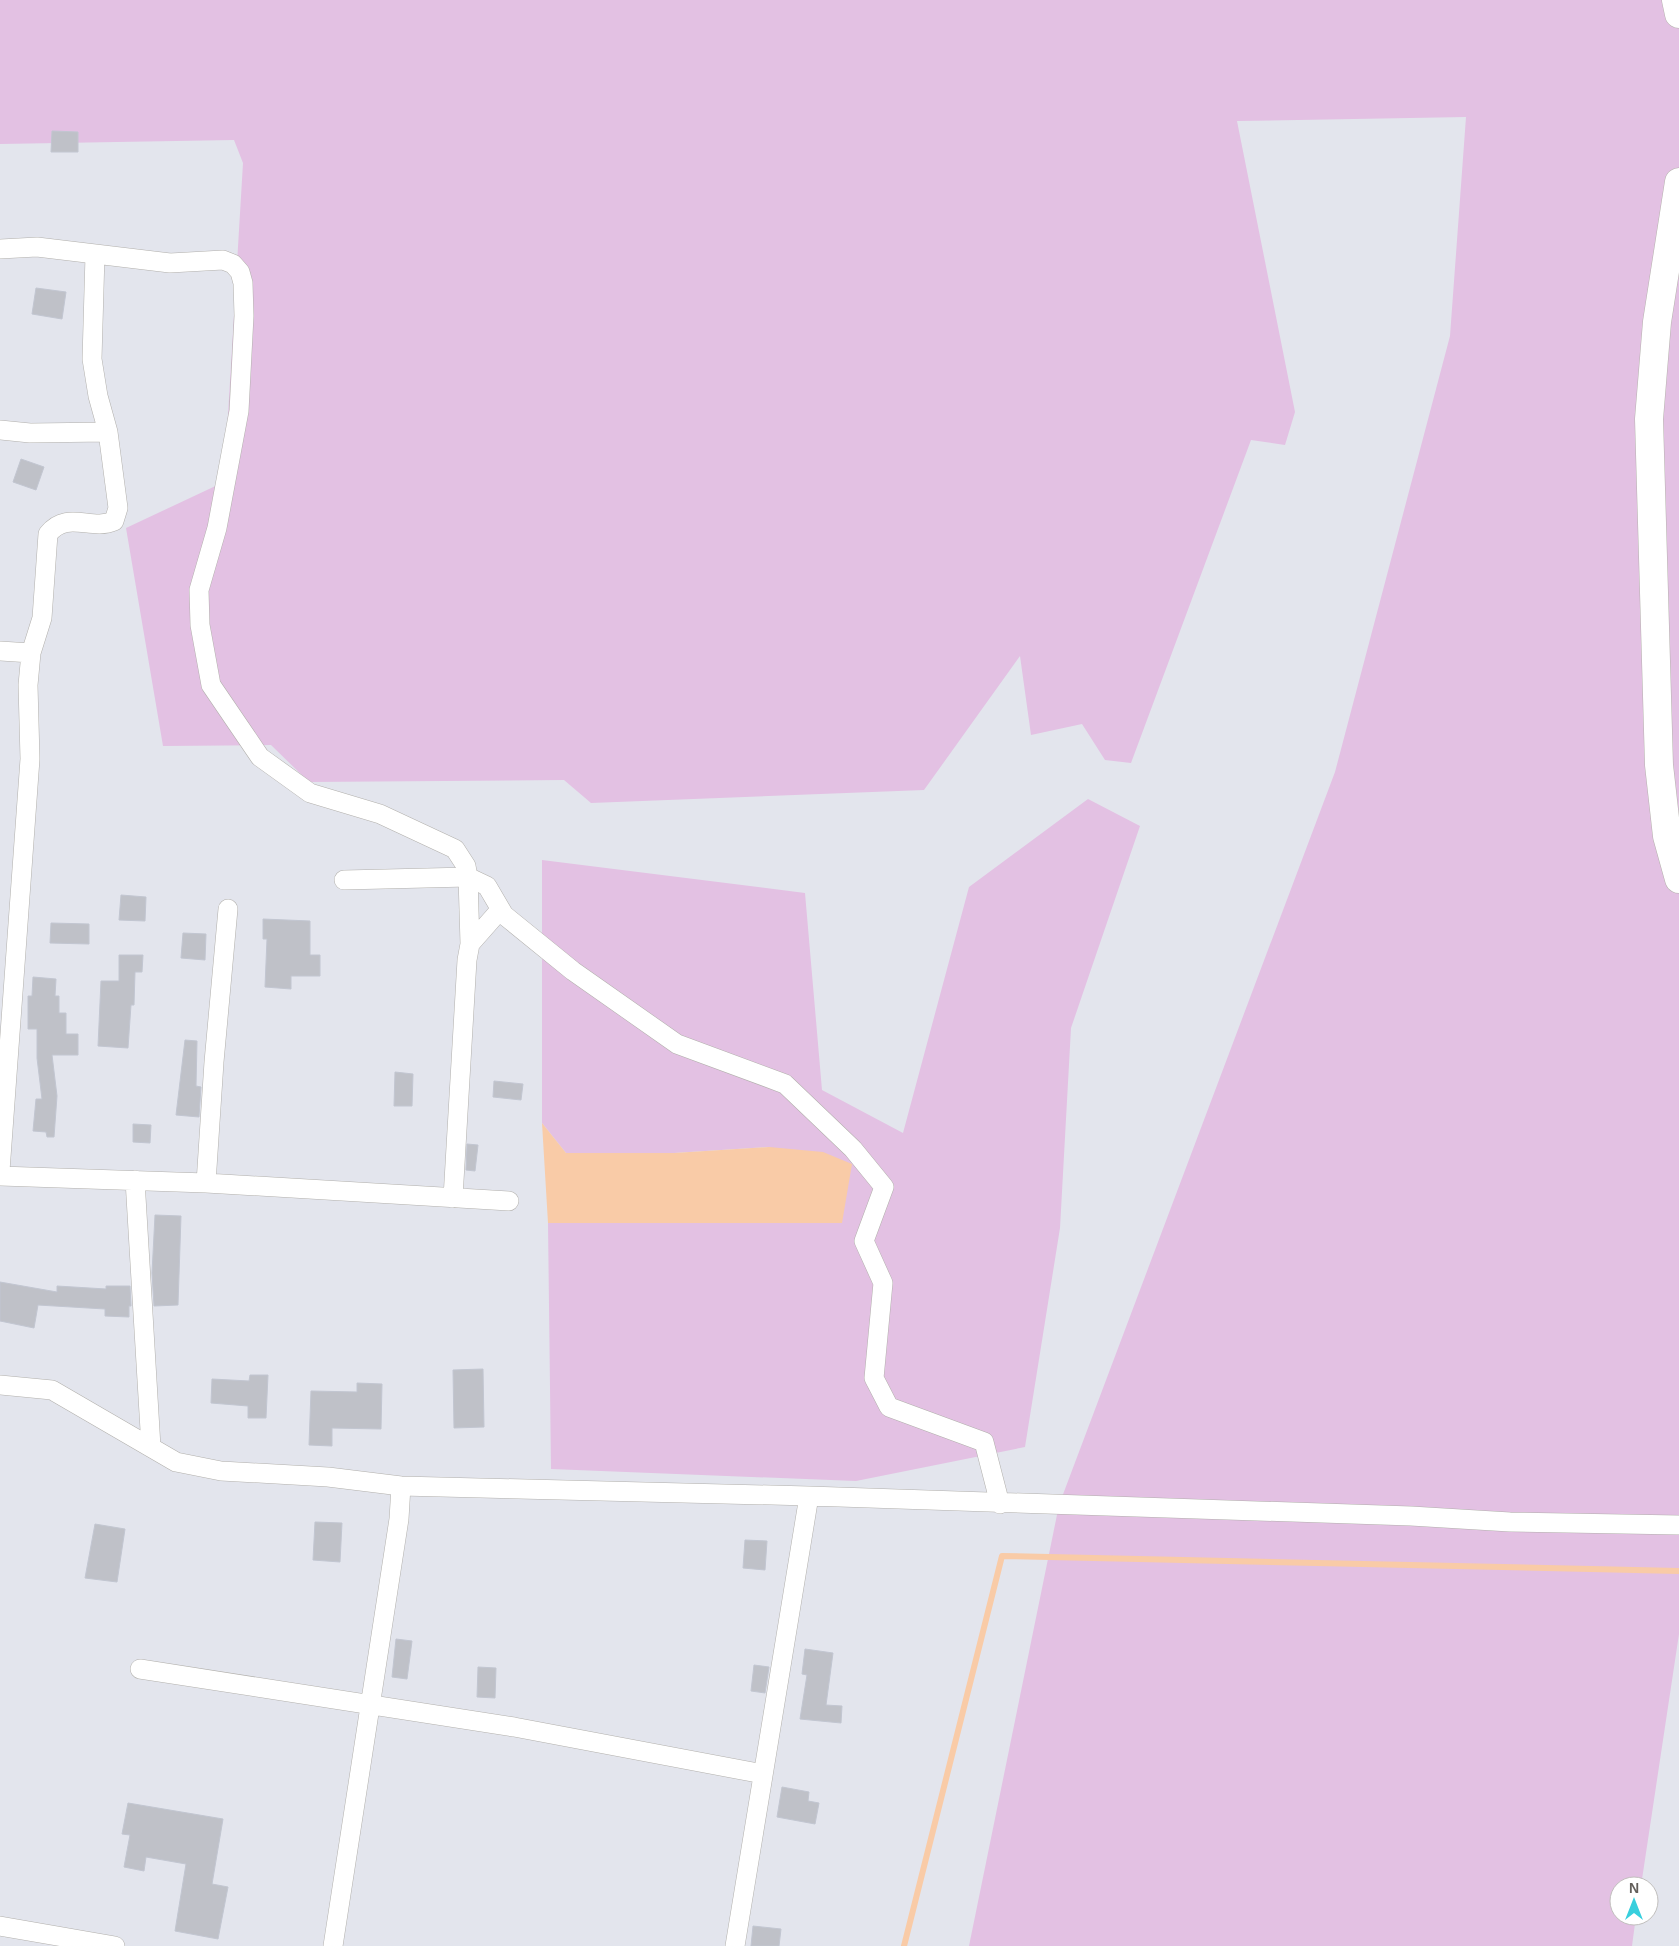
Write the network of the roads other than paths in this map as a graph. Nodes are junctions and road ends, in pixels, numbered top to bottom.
1 (1676, 0) edge
2 (1679, 14) edge
3 (1679, 182) edge
4 (0, 249) edge
5 (95, 255) junction
6 (0, 430) edge
7 (108, 432) junction
8 (0, 651) edge
9 (31, 653) junction
10 (468, 877) junction
11 (1679, 879) edge
12 (344, 880) dead end
13 (228, 909) dead end
14 (500, 910) junction
15 (470, 944) junction
16 (0, 1171) edge
17 (0, 1176) edge
18 (135, 1180) junction
19 (206, 1183) junction
20 (453, 1198) junction
21 (509, 1201) dead end
22 (0, 1386) edge
23 (151, 1447) junction
24 (401, 1486) junction
25 (809, 1496) junction
26 (1000, 1504) junction
27 (1679, 1525) edge
28 (140, 1669) dead end
29 (369, 1705) junction
30 (763, 1774) junction
31 (0, 1926) edge
32 (115, 1946) edge
33 (332, 1946) edge
34 (735, 1946) edge

1 - 2 main road
3 - 11 main road
4 - 5 street
5 - 7 street
5 - 10 street
6 - 7 street
7 - 9 street
8 - 9 street
9 - 16 street
10 - 12 street
10 - 14 street
10 - 15 street
13 - 19 street
14 - 15 street
14 - 26 street
15 - 20 street
17 - 18 street
18 - 19 street
18 - 23 street
19 - 20 street
20 - 21 street
22 - 23 street
23 - 24 street
24 - 25 street
24 - 29 street
25 - 26 street
25 - 30 street
26 - 27 street
28 - 29 street
29 - 30 street
29 - 33 street
30 - 34 street
31 - 32 street

